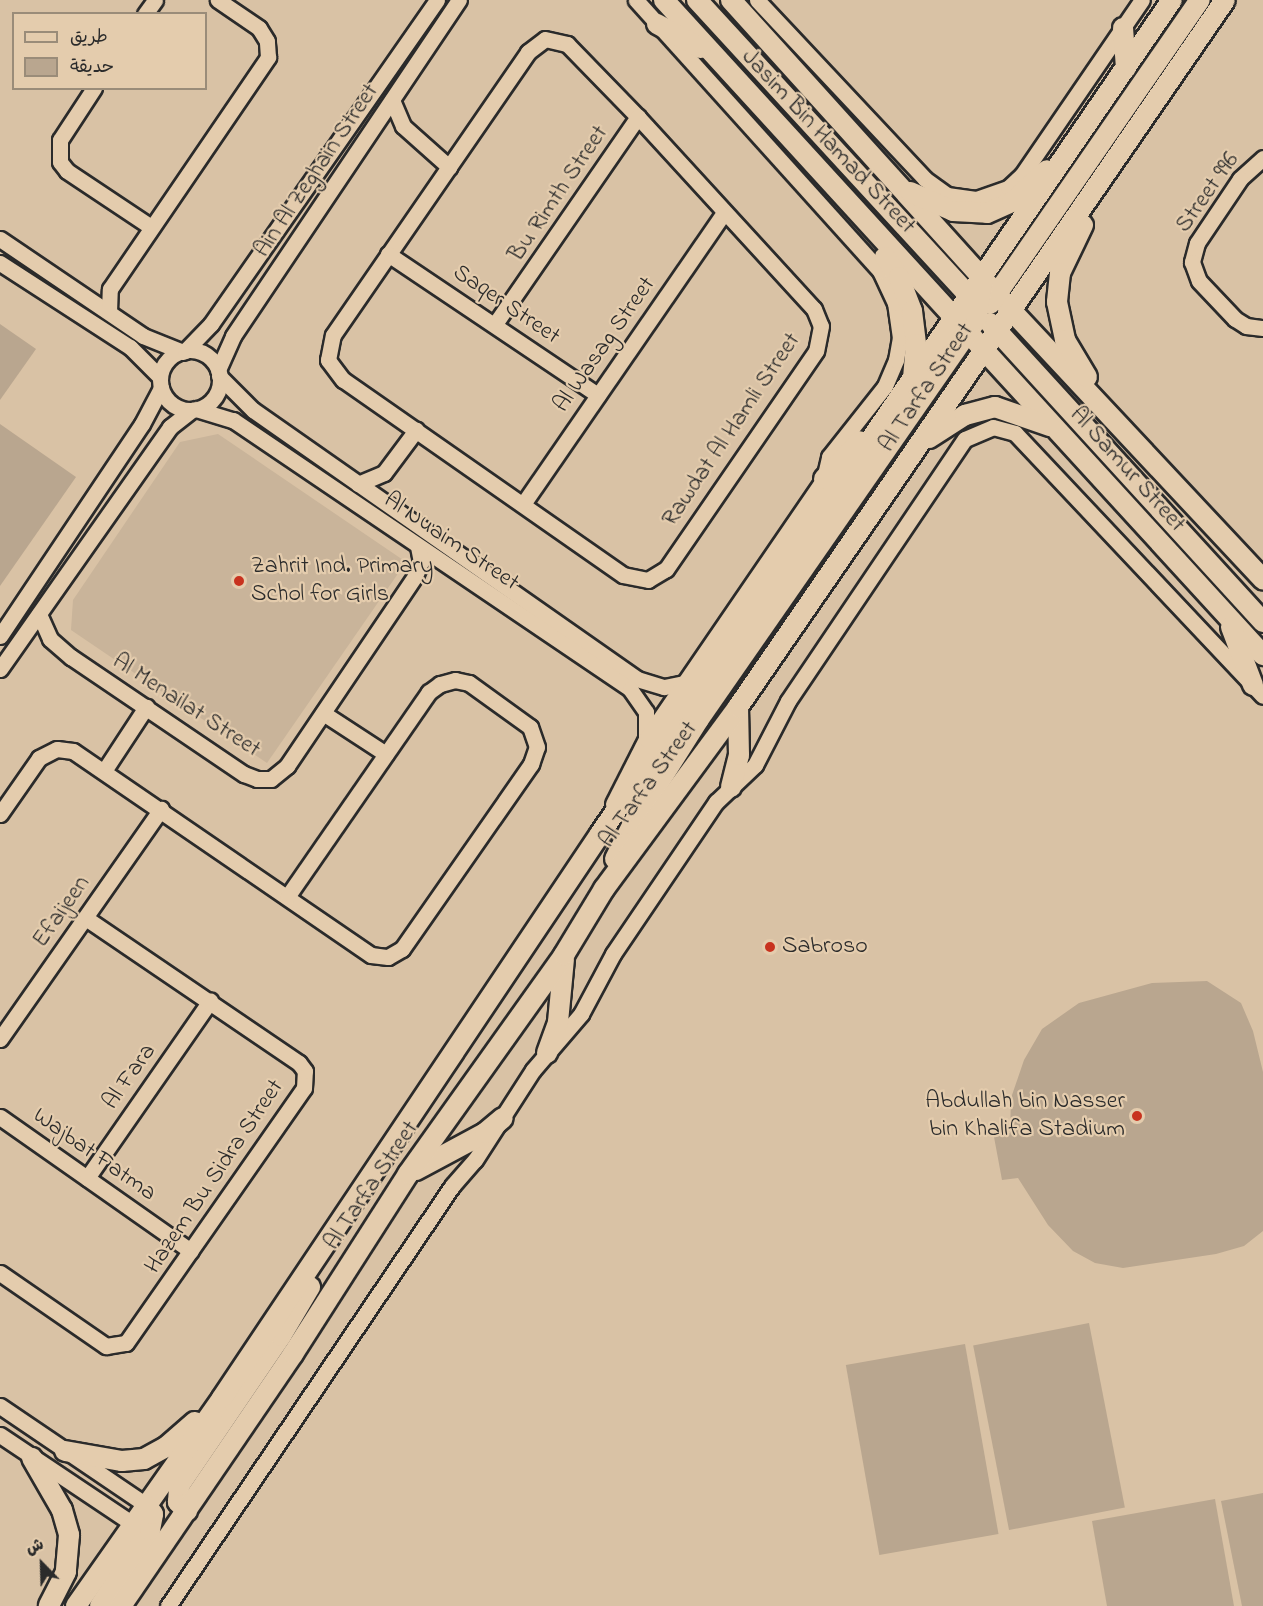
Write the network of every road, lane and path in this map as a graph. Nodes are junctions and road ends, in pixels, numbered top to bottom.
1 (218, 0) edge
2 (459, 0) edge
3 (636, 0) edge
4 (664, 0) edge
5 (697, 0) edge
6 (731, 0) edge
7 (757, 0) edge
8 (1142, 0) edge
9 (1172, 0) edge
10 (1200, 0) edge
11 (1225, 0) edge
12 (432, 3) edge
13 (657, 24) junction
14 (1123, 28) junction
15 (712, 54) junction
16 (1126, 68) junction
17 (93, 90) edge
18 (392, 100) junction
19 (638, 117) junction
20 (403, 126) junction
21 (374, 127) junction
22 (1070, 153) junction
23 (1263, 158) edge
24 (449, 167) junction
25 (902, 189) junction
26 (1092, 194) junction
27 (724, 213) junction
28 (863, 217) junction
29 (151, 227) junction
30 (0, 239) edge
31 (388, 254) junction
32 (0, 263) edge
33 (110, 289) junction
34 (87, 297) junction
35 (1011, 310) junction
36 (980, 311) junction
37 (109, 312) junction
38 (898, 318) joint
39 (495, 324) junction
40 (1263, 328) edge
41 (984, 349) junction
42 (184, 352) junction
43 (219, 373) junction
44 (912, 381) junction
45 (160, 382) junction
46 (598, 395) junction
47 (1100, 405) junction
48 (194, 410) junction
49 (883, 422) junction
50 (1053, 427) junction
51 (416, 430) junction
52 (920, 445) junction
53 (384, 473) junction
54 (824, 479) junction
55 (358, 484) junction
56 (384, 502) junction
57 (523, 504) junction
58 (418, 547) junction
59 (1263, 579) edge
60 (39, 614) junction
61 (1228, 619) junction
62 (1263, 622) edge
63 (0, 636) edge
64 (1263, 655) edge
65 (0, 669) edge
66 (684, 683) junction
67 (1258, 691) edge
68 (146, 707) junction
69 (738, 707) junction
70 (323, 713) junction
71 (646, 739) junction
72 (386, 754) junction
73 (104, 771) junction
74 (730, 787) junction
75 (161, 809) junction
76 (0, 814) edge
77 (600, 834) junction
78 (604, 889) junction
79 (288, 896) junction
80 (86, 918) junction
81 (564, 956) junction
82 (210, 1002) junction
83 (0, 1039) edge
84 (547, 1053) junction
85 (0, 1118) edge
86 (503, 1118) junction
87 (408, 1174) junction
88 (87, 1178) junction
89 (335, 1229) junction
90 (191, 1251) junction
91 (0, 1273) edge
92 (222, 1398) junction
93 (0, 1406) edge
94 (0, 1435) edge
95 (65, 1451) junction
96 (32, 1458) junction
97 (146, 1505) junction
98 (181, 1519) junction
99 (141, 1528) junction
100 (49, 1606) edge
101 (76, 1606) edge
102 (100, 1606) edge
103 (121, 1606) edge
104 (168, 1606) edge

1 - 29 street
2 - 18 street, Ain Al Zeghain Street
3 - 13 street, Jasim Bin Hamad Street
4 - 15 main road, Jasim Bin Hamad Street
5 - 36 main road
6 - 25 main road, Jasim Bin Hamad Street
7 - 14 street, Jasim Bin Hamad Street
8 - 14 street
9 - 16 main road, Al Tarfa Street
10 - 36 main road
11 - 26 main road, Al Tarfa Street
12 - 42 street, Ain Al Zeghain Street
13 - 15 main road
13 - 38 street, Jasim Bin Hamad Street
14 - 16 main road
15 - 28 main road, Jasim Bin Hamad Street
16 - 22 main road, Al Tarfa Street
17 - 29 street
18 - 20 street
18 - 21 street, Ain Al Zeghain Street
19 - 24 street, Rawdat Al Hamli Street
19 - 27 street, Rawdat Al Hamli Street
19 - 39 street, Bu Rimth Street
20 - 21 street
20 - 24 street
21 - 43 street, Ain Al Zeghain Street
22 - 25 main road
22 - 36 main road, Al Tarfa Street
23 - 40 street, Street 996
24 - 31 street, Rawdat Al Hamli Street
25 - 36 main road, Jasim Bin Hamad Street
26 - 35 main road, Al Tarfa Street
26 - 47 main road
27 - 46 street, Al Wasag Street
27 - 57 street, Rawdat Al Hamli Street
28 - 36 main road, Jasim Bin Hamad Street
28 - 44 main road
29 - 33 street
30 - 34 street
31 - 39 street, Saqer Street
31 - 51 street, Rawdat Al Hamli Street
32 - 45 street
33 - 34 street
33 - 37 street
34 - 37 street
35 - 36 main road, Al Tarfa Street
35 - 47 main road, Al Samur Street
36 - 41 main road, Al Tarfa Street
36 - 44 main road, Al Tarfa Street
36 - 62 main road
36 - 78 main road
37 - 42 street
38 - 54 street, Al Tarfa Street
39 - 46 street, Saqer Street
41 - 50 main road, Al Samur Street
41 - 52 main road, Al Tarfa Street
42 - 43 street
42 - 45 street
43 - 48 street
43 - 55 street, Al Nuaim Street
44 - 49 main road, Al Tarfa Street
45 - 48 street
45 - 63 street
46 - 57 street, Al Wasag Street
47 - 59 main road, Al Samur Street
48 - 58 street, Al Nuaim Street
48 - 60 street
49 - 54 main road
49 - 77 main road, Al Tarfa Street
50 - 52 main road
50 - 61 main road, Al Samur Street
51 - 53 street
51 - 57 street, Rawdat Al Hamli Street
52 - 69 main road, Al Tarfa Street
53 - 55 street
53 - 56 street
54 - 66 street, Al Tarfa Street
55 - 56 street, Al Nuaim Street
56 - 66 street, Al Nuaim Street
58 - 70 street, Al Menailat Street
58 - 71 street, Al Nuaim Street
60 - 65 street
60 - 68 street, Al Menailat Street
61 - 64 main road, Al Samur Street
61 - 67 main road
66 - 71 street, Al Tarfa Street
67 - 74 street
68 - 70 street, Al Menailat Street
68 - 73 street
69 - 74 main road
69 - 78 main road, Al Tarfa Street
70 - 72 street
71 - 77 street, Al Tarfa Street
72 - 79 street
72 - 79 street
73 - 75 street
73 - 76 street
74 - 84 street
75 - 79 street
75 - 80 street, Efaijeen
77 - 89 main road, Al Tarfa Street
78 - 81 main road, Al Tarfa Street
80 - 82 street, Hazem Bu Sidra Street
80 - 83 street, Efaijeen
81 - 84 main road
81 - 87 main road, Al Tarfa Street
82 - 88 street, Al Fara
82 - 90 street, Hazem Bu Sidra Street
84 - 86 street
85 - 88 street, Wajbat Fatma
86 - 87 main road
86 - 104 street
87 - 98 main road, Al Tarfa Street
88 - 90 street, Wajbat Fatma
89 - 92 main road, Al Tarfa Street
89 - 98 main road
90 - 91 street, Hazem Bu Sidra Street
92 - 95 main road
92 - 97 main road, Al Tarfa Street
93 - 95 street
94 - 96 street
95 - 97 street
96 - 99 street
96 - 100 main road
97 - 99 main road
98 - 99 main road
98 - 103 main road, Al Tarfa Street
99 - 101 main road
99 - 102 main road

